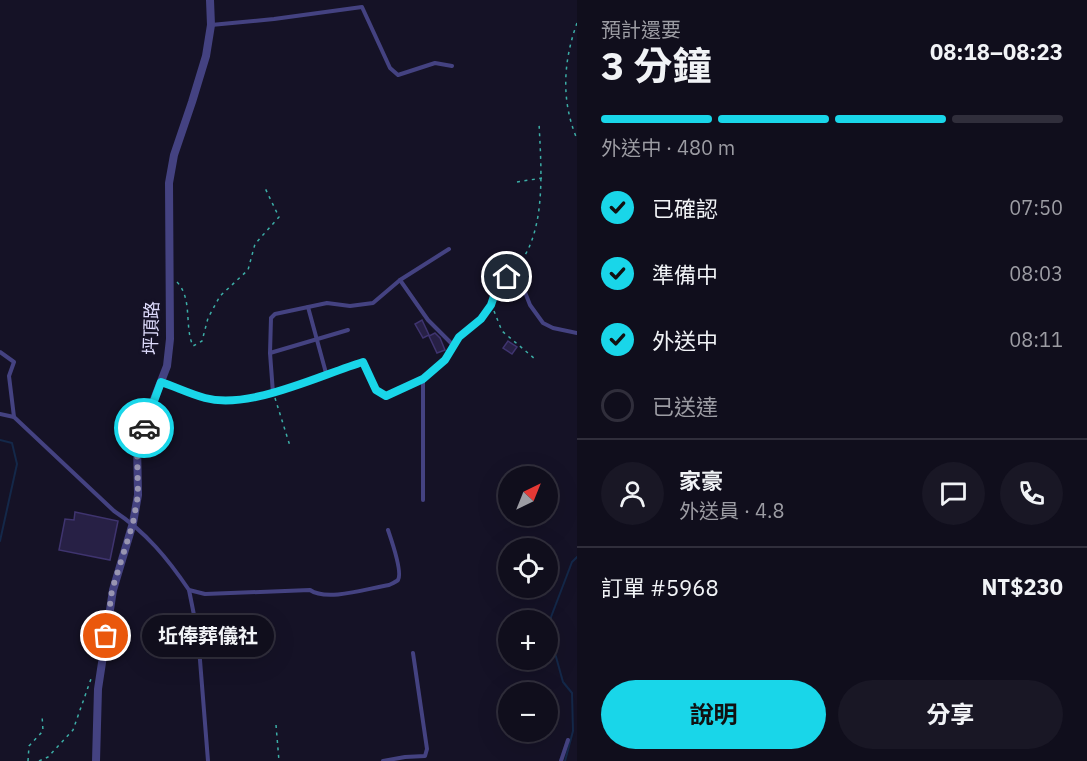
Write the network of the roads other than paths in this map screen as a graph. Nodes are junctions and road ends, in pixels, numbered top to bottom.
1 (210, 0) edge
2 (210, 25) junction
3 (452, 66) dead end
4 (449, 249) dead end
5 (400, 280) junction
6 (308, 307) junction
7 (348, 330) dead end
8 (577, 333) edge
9 (315, 339) junction
10 (453, 345) junction
11 (0, 352) edge
12 (270, 353) junction
13 (326, 374) junction
14 (423, 379) junction
15 (161, 382) junction
16 (273, 393) junction
17 (0, 414) edge
18 (14, 417) junction
19 (423, 500) dead end
20 (133, 523) junction
21 (388, 530) dead end
22 (189, 590) junction
23 (413, 653) dead end
24 (568, 740) dead end
25 (96, 761) edge
26 (208, 761) edge
27 (383, 761) edge
28 (561, 761) edge

1 - 2 street, 坪頂路
2 - 3 lane
2 - 15 street, 坪頂路
4 - 5 lane
5 - 6 lane
5 - 10 lane
6 - 9 lane
6 - 12 lane
7 - 9 lane
8 - 10 lane
9 - 12 lane
9 - 13 lane
10 - 14 lane
11 - 18 lane
12 - 16 lane
13 - 14 lane
13 - 16 lane
14 - 19 lane
15 - 16 lane
15 - 20 street, 坪頂路
17 - 18 lane
18 - 20 lane
20 - 22 lane
20 - 25 street, 坪頂路
21 - 22 lane
22 - 26 lane
23 - 27 lane
24 - 28 lane

